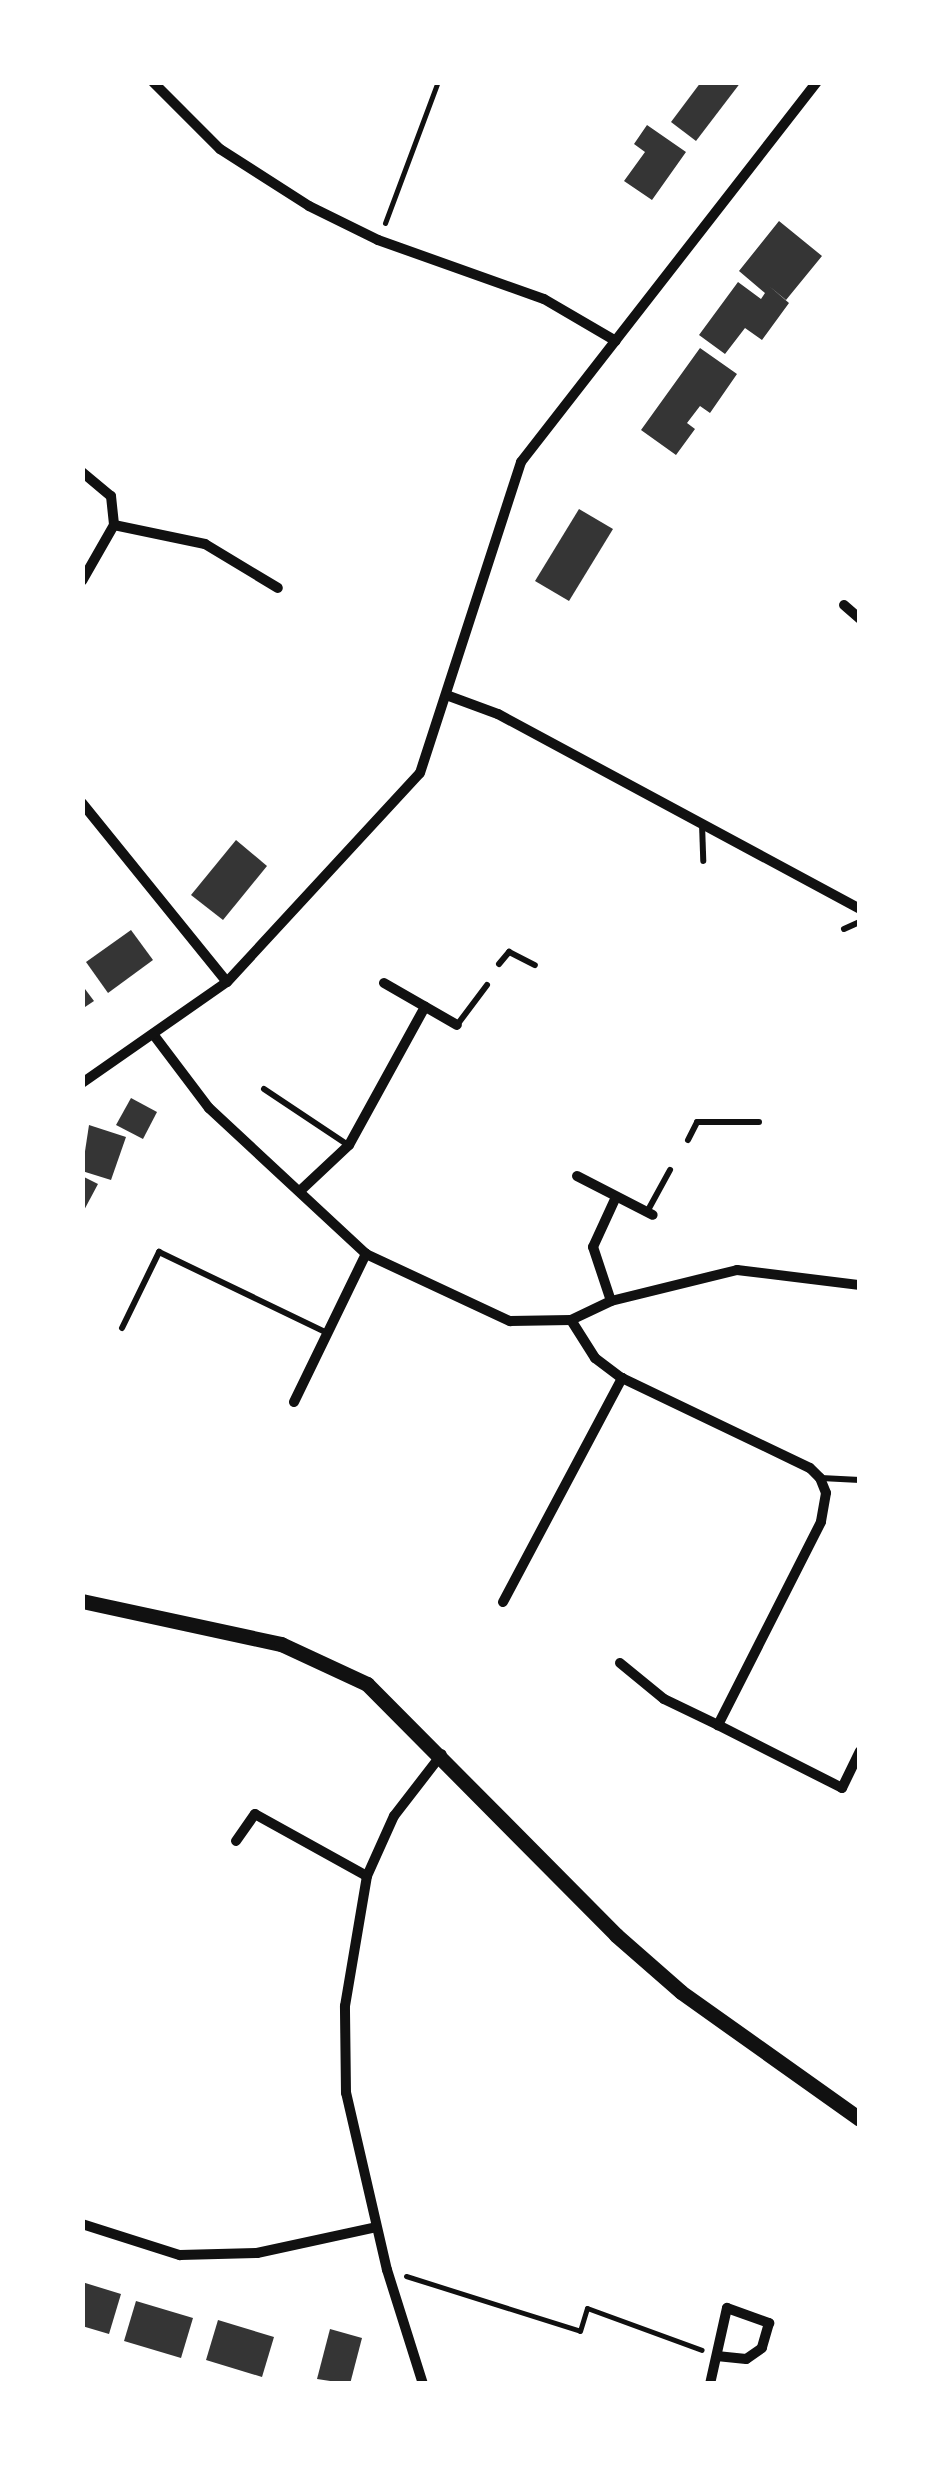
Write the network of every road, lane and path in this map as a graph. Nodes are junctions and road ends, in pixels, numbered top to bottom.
1 (153, 82) edge
2 (818, 82) edge
3 (437, 84) edge
4 (378, 240) junction
5 (616, 341) junction
6 (82, 472) edge
7 (114, 525) junction
8 (82, 582) edge
9 (278, 588) dead end
10 (844, 605) dead end
11 (860, 619) edge
12 (449, 696) junction
13 (82, 803) edge
14 (702, 822) junction
15 (702, 861) dead end
16 (860, 909) edge
17 (860, 922) edge
18 (844, 929) dead end
19 (498, 964) dead end
20 (535, 965) dead end
21 (227, 982) junction
22 (384, 984) dead end
23 (486, 985) dead end
24 (425, 1007) junction
25 (457, 1024) joint
26 (154, 1034) junction
27 (82, 1083) edge
28 (264, 1089) dead end
29 (758, 1122) dead end
30 (688, 1140) dead end
31 (348, 1145) junction
32 (670, 1170) dead end
33 (577, 1176) dead end
34 (301, 1190) junction
35 (616, 1197) junction
36 (650, 1214) joint
37 (366, 1254) junction
38 (860, 1285) edge
39 (611, 1301) junction
40 (571, 1320) junction
41 (122, 1328) dead end
42 (327, 1333) junction
43 (622, 1378) junction
44 (294, 1402) dead end
45 (820, 1478) junction
46 (860, 1480) edge
47 (82, 1601) edge
48 (503, 1602) dead end
49 (620, 1663) dead end
50 (718, 1725) junction
51 (860, 1751) edge
52 (442, 1754) junction
53 (236, 1841) dead end
54 (367, 1876) junction
55 (860, 2118) edge
56 (82, 2224) edge
57 (376, 2227) junction
58 (387, 2270) junction
59 (719, 2356) junction
60 (423, 2384) edge
61 (710, 2384) edge

1 - 4 street
2 - 5 street
3 - 4 path
4 - 5 street
5 - 12 street
6 - 7 street
7 - 8 street
7 - 9 street
10 - 11 street
12 - 14 street
12 - 21 street
13 - 21 street
14 - 15 lane
14 - 16 street
17 - 18 lane
19 - 20 lane
21 - 26 street
22 - 24 street
23 - 25 lane
24 - 25 street
24 - 31 street
26 - 27 street
26 - 34 street
28 - 31 lane
29 - 30 lane
31 - 34 street
32 - 36 lane
33 - 35 street
34 - 37 street
35 - 36 street
35 - 39 street
37 - 40 street
37 - 42 street
38 - 39 street
39 - 40 street
40 - 43 street
41 - 42 lane
42 - 44 street
43 - 45 street
43 - 48 street
45 - 46 lane
45 - 50 street
47 - 52 street
49 - 50 street
50 - 51 street
52 - 54 street
52 - 55 street
53 - 54 street
54 - 57 street
56 - 57 street
57 - 58 street
58 - 59 path
58 - 60 street
59 - 59 street
59 - 61 street

